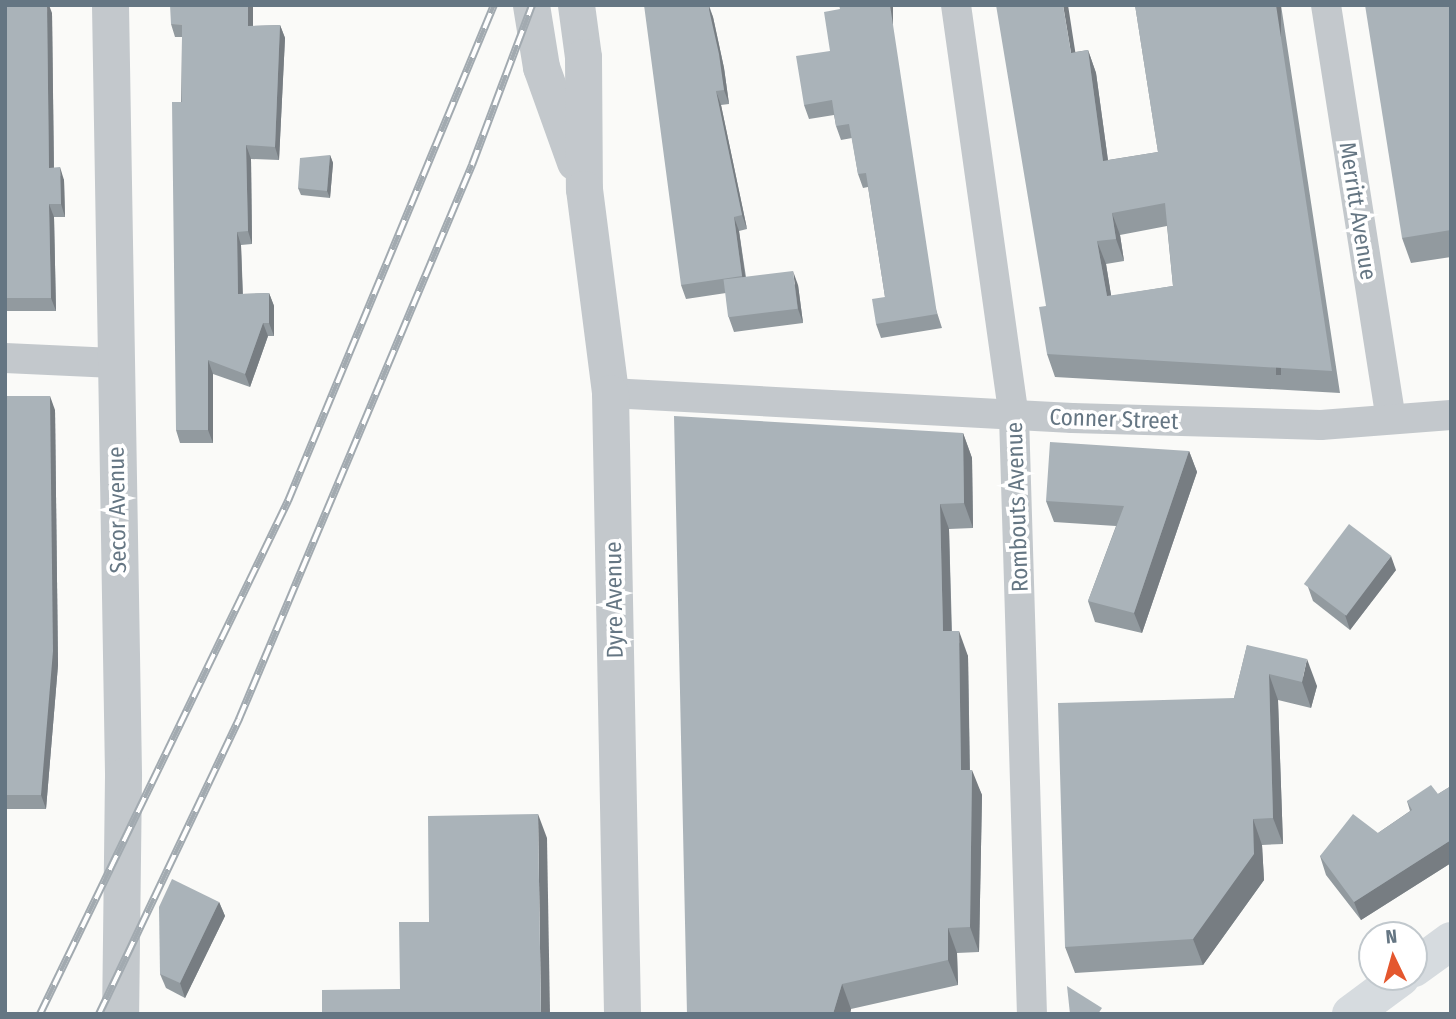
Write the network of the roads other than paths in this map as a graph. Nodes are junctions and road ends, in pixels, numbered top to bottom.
1 (110, 5) edge
2 (531, 5) edge
3 (576, 5) edge
4 (956, 5) edge
5 (1326, 5) edge
6 (584, 189) junction
7 (5, 358) edge
8 (114, 363) junction
9 (610, 393) junction
10 (1451, 415) edge
11 (1014, 416) junction
12 (1390, 416) junction
13 (1451, 941) edge
14 (1428, 958) edge
15 (1382, 991) edge
16 (120, 1014) edge
17 (622, 1014) edge
18 (1032, 1014) edge
19 (1351, 1014) edge

1 - 8 street, Secor Avenue
2 - 6 street, Dyre Avenue
3 - 6 street, Dyre Avenue
4 - 11 street, Rombouts Avenue
5 - 12 street, Merritt Avenue
6 - 9 street, Dyre Avenue
7 - 8 street
8 - 16 street, Secor Avenue
9 - 11 street, Conner Street
9 - 17 street, Dyre Avenue
10 - 12 street, Conner Street
11 - 12 street, Conner Street
11 - 18 street, Rombouts Avenue
13 - 14 main road
15 - 19 main road

